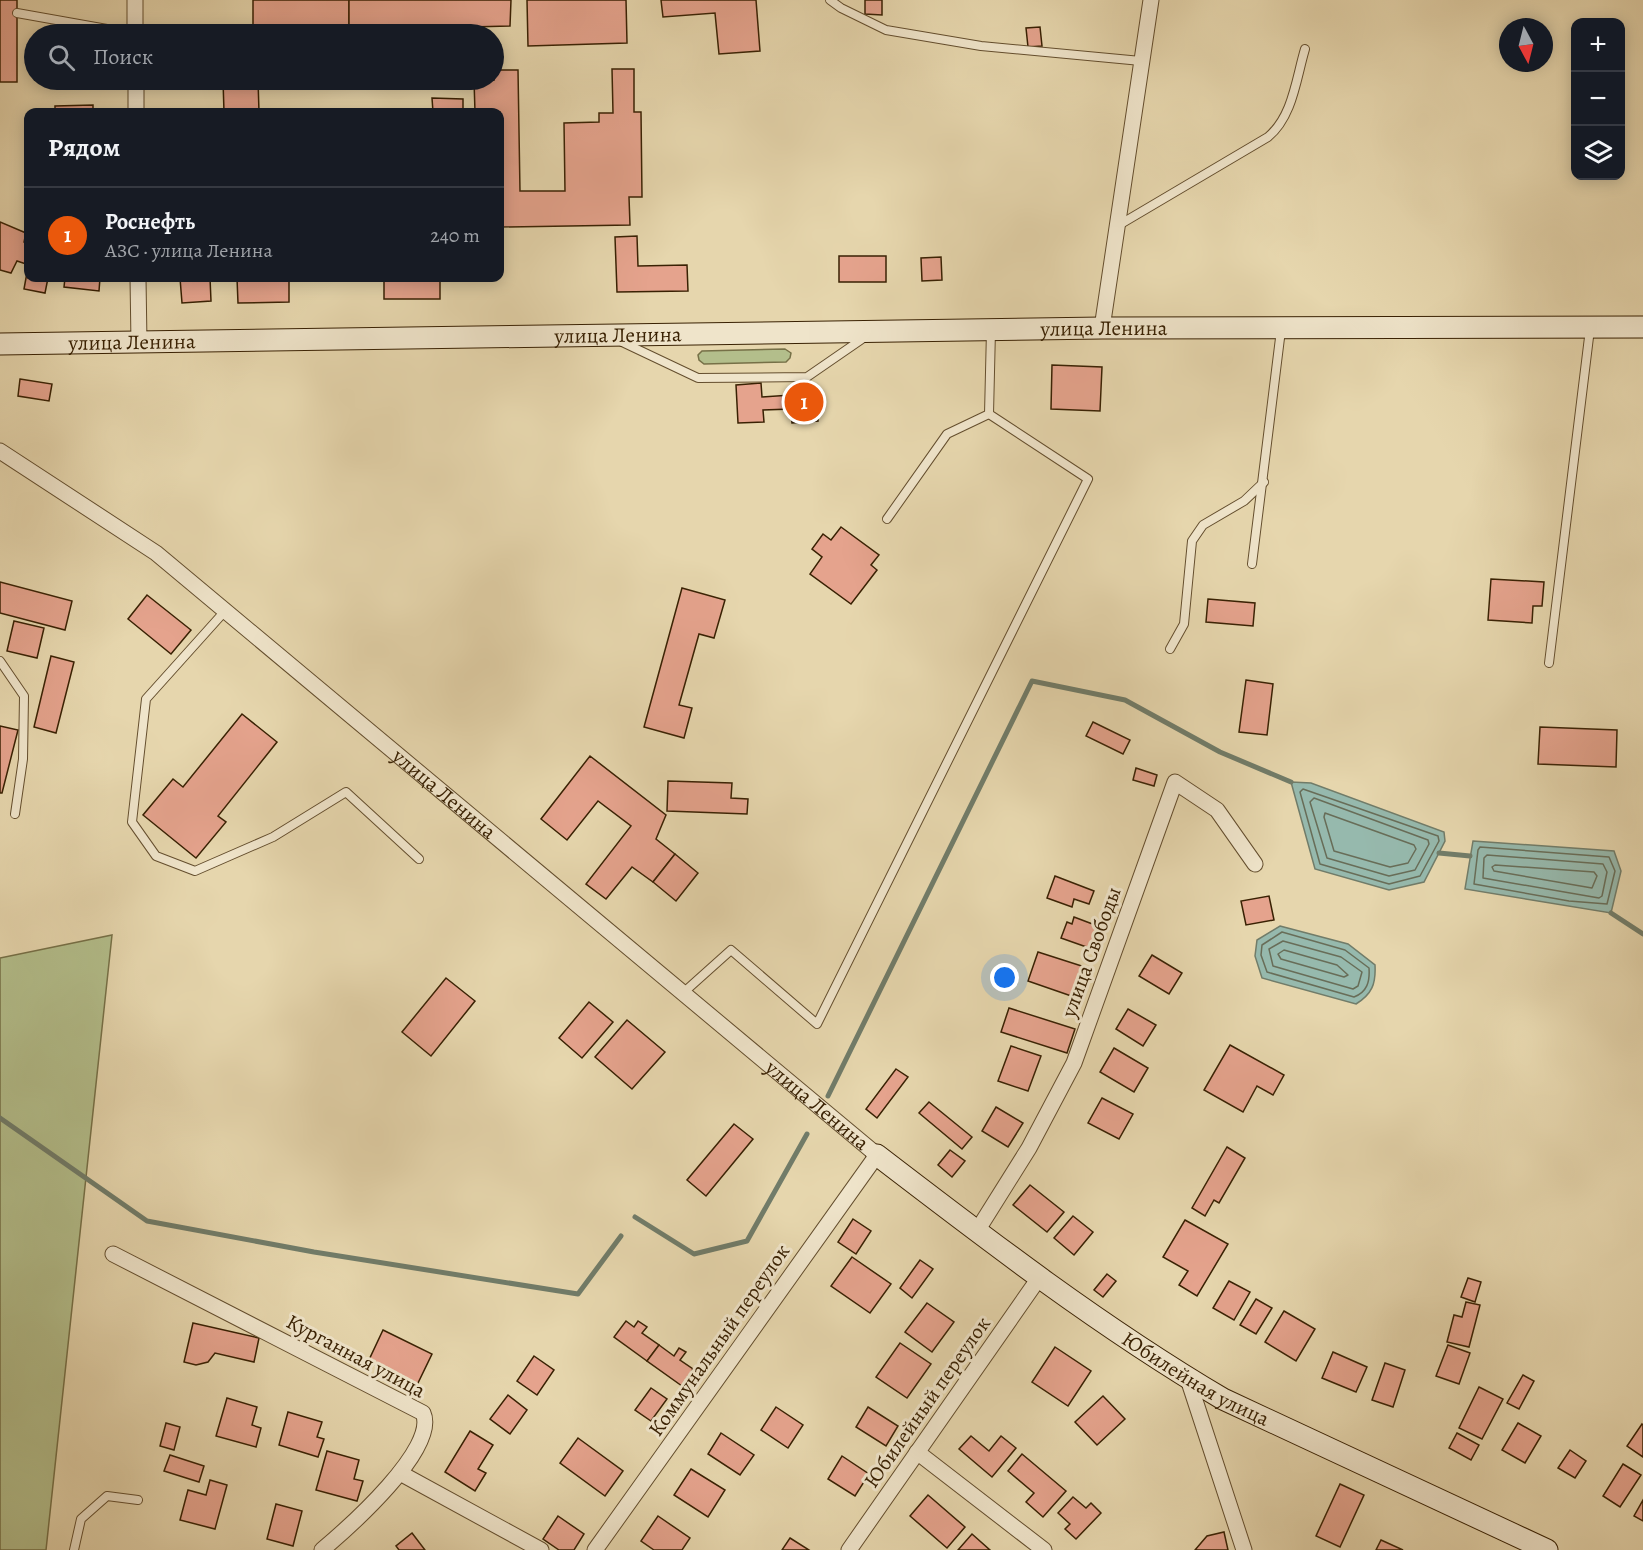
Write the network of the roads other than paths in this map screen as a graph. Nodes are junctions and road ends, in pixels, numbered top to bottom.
1 (135, 0) edge
2 (830, 0) edge
3 (1151, 0) edge
4 (17, 13) dead end
5 (79, 24) edge
6 (135, 24) edge
7 (1305, 49) dead end
8 (1141, 61) junction
9 (136, 90) edge
10 (136, 108) edge
11 (1115, 227) junction
12 (138, 282) edge
13 (1590, 327) junction
14 (1643, 327) edge
15 (1102, 328) junction
16 (1281, 328) junction
17 (991, 330) junction
18 (874, 331) junction
19 (610, 336) junction
20 (139, 343) junction
21 (0, 344) edge
22 (989, 414) junction
23 (0, 451) edge
24 (1264, 482) junction
25 (887, 519) dead end
26 (1252, 564) dead end
27 (225, 611) junction
28 (1170, 649) dead end
29 (0, 661) edge
30 (1549, 663) dead end
31 (15, 814) dead end
32 (419, 859) dead end
33 (1255, 864) dead end
34 (683, 993) junction
35 (877, 1155) junction
36 (977, 1231) junction
37 (113, 1254) dead end
38 (1039, 1278) junction
39 (1188, 1379) junction
40 (917, 1452) junction
41 (400, 1473) junction
42 (138, 1500) dead end
43 (74, 1550) edge
44 (322, 1550) edge
45 (541, 1550) edge
46 (595, 1550) edge
47 (849, 1550) edge
48 (1044, 1550) edge
49 (1244, 1550) edge
50 (1547, 1550) edge

1 - 6 street
2 - 8 lane
3 - 8 street
4 - 5 lane
7 - 11 lane
8 - 11 street
9 - 10 street
11 - 15 street
12 - 20 street
13 - 14 main road, улица Ленина
13 - 16 main road, улица Ленина
13 - 30 lane
15 - 16 main road, улица Ленина
15 - 17 main road, улица Ленина
16 - 24 lane
17 - 18 main road, улица Ленина
17 - 22 lane
18 - 19 main road, улица Ленина
18 - 19 lane
19 - 20 main road, улица Ленина
20 - 21 main road, улица Ленина
22 - 25 lane
22 - 34 lane
23 - 27 street, улица Ленина
24 - 26 lane
24 - 28 lane
27 - 32 lane
27 - 34 street, улица Ленина
29 - 31 lane
33 - 36 street, улица Свободы
34 - 35 street, улица Ленина
35 - 36 main road, Юбилейная улица
35 - 46 street, Коммунальный переулок
36 - 38 main road, Юбилейная улица
37 - 41 street, Курганная улица
38 - 39 main road, Юбилейная улица
38 - 40 street, Юбилейный переулок
39 - 49 street
39 - 50 main road, Юбилейная улица
40 - 47 street, Юбилейный переулок
40 - 48 street
41 - 44 street, Курганная улица
41 - 45 street
42 - 43 lane

